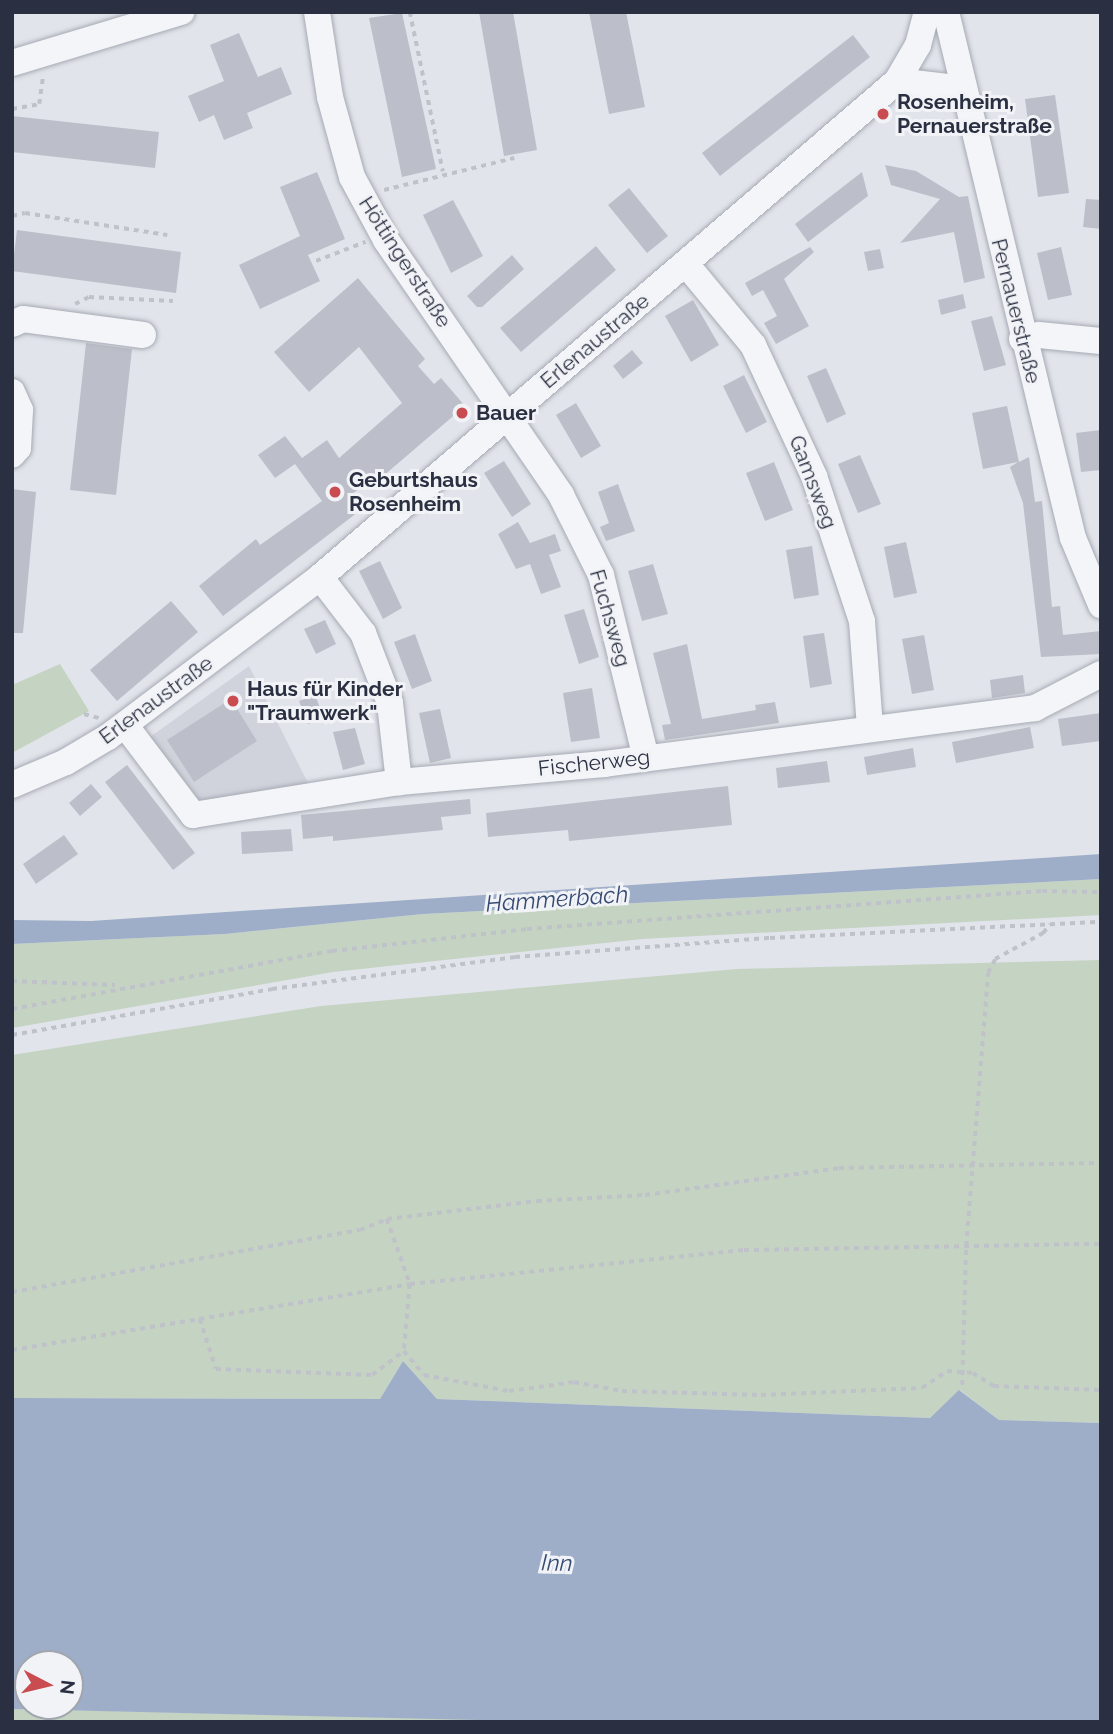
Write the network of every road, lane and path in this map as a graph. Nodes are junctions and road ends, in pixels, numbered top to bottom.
1 (181, 12) edge
2 (317, 12) edge
3 (410, 12) edge
4 (927, 12) edge
5 (946, 12) edge
6 (46, 52) junction
7 (12, 63) edge
8 (897, 81) junction
9 (964, 89) junction
10 (12, 109) edge
11 (514, 158) dead end
12 (443, 172) junction
13 (362, 197) junction
14 (12, 216) edge
15 (167, 235) dead end
16 (383, 235) junction
17 (316, 261) dead end
18 (686, 264) junction
19 (173, 301) dead end
20 (70, 306) dead end
21 (12, 324) edge
22 (143, 335) dead end
23 (1022, 338) junction
24 (1101, 341) edge
25 (12, 392) edge
26 (509, 416) junction
27 (12, 455) edge
28 (320, 577) junction
29 (1101, 605) edge
30 (1101, 674) edge
31 (125, 725) junction
32 (870, 728) junction
33 (646, 758) junction
34 (399, 782) junction
35 (12, 785) edge
36 (1101, 892) edge
37 (1101, 922) edge
38 (1050, 924) junction
39 (12, 981) edge
40 (122, 986) junction
41 (12, 1009) edge
42 (12, 1035) edge
43 (1101, 1163) edge
44 (975, 1166) junction
45 (387, 1219) junction
46 (1101, 1244) edge
47 (966, 1246) junction
48 (410, 1284) junction
49 (12, 1292) edge
50 (200, 1319) junction
51 (12, 1350) edge
52 (404, 1351) junction
53 (962, 1371) junction
54 (962, 1385) dead end
55 (1101, 1390) edge

1 - 6 street
2 - 13 street, Höttingerstraße
3 - 12 path
4 - 8 street, Erlenaustraße
5 - 9 street, Pernauerstraße
6 - 7 street
6 - 10 path
8 - 9 street
8 - 18 street, Erlenaustraße
9 - 23 street, Pernauerstraße
11 - 12 path
12 - 13 path
13 - 16 street, Höttingerstraße
14 - 15 path
16 - 17 path
16 - 26 street, Höttingerstraße
18 - 26 street, Erlenaustraße
18 - 32 street, Gamsweg
19 - 20 path
21 - 22 street
23 - 24 street
23 - 29 street, Pernauerstraße
25 - 27 street
26 - 28 street, Erlenaustraße
26 - 33 street, Fuchsweg
28 - 31 street, Erlenaustraße
28 - 34 street
30 - 32 street, Fischerweg
31 - 34 street, Fischerweg
31 - 35 street, Erlenaustraße
32 - 33 street, Fischerweg
33 - 34 street, Fischerweg
36 - 40 path
37 - 38 path
38 - 42 path
38 - 44 path
39 - 40 path
40 - 41 path
43 - 44 path
44 - 45 path
44 - 47 path
45 - 48 path
45 - 49 path
46 - 47 path
47 - 48 path
47 - 53 path
48 - 50 path
48 - 52 path
50 - 51 path
50 - 52 path
52 - 53 path
53 - 54 path
53 - 55 path

